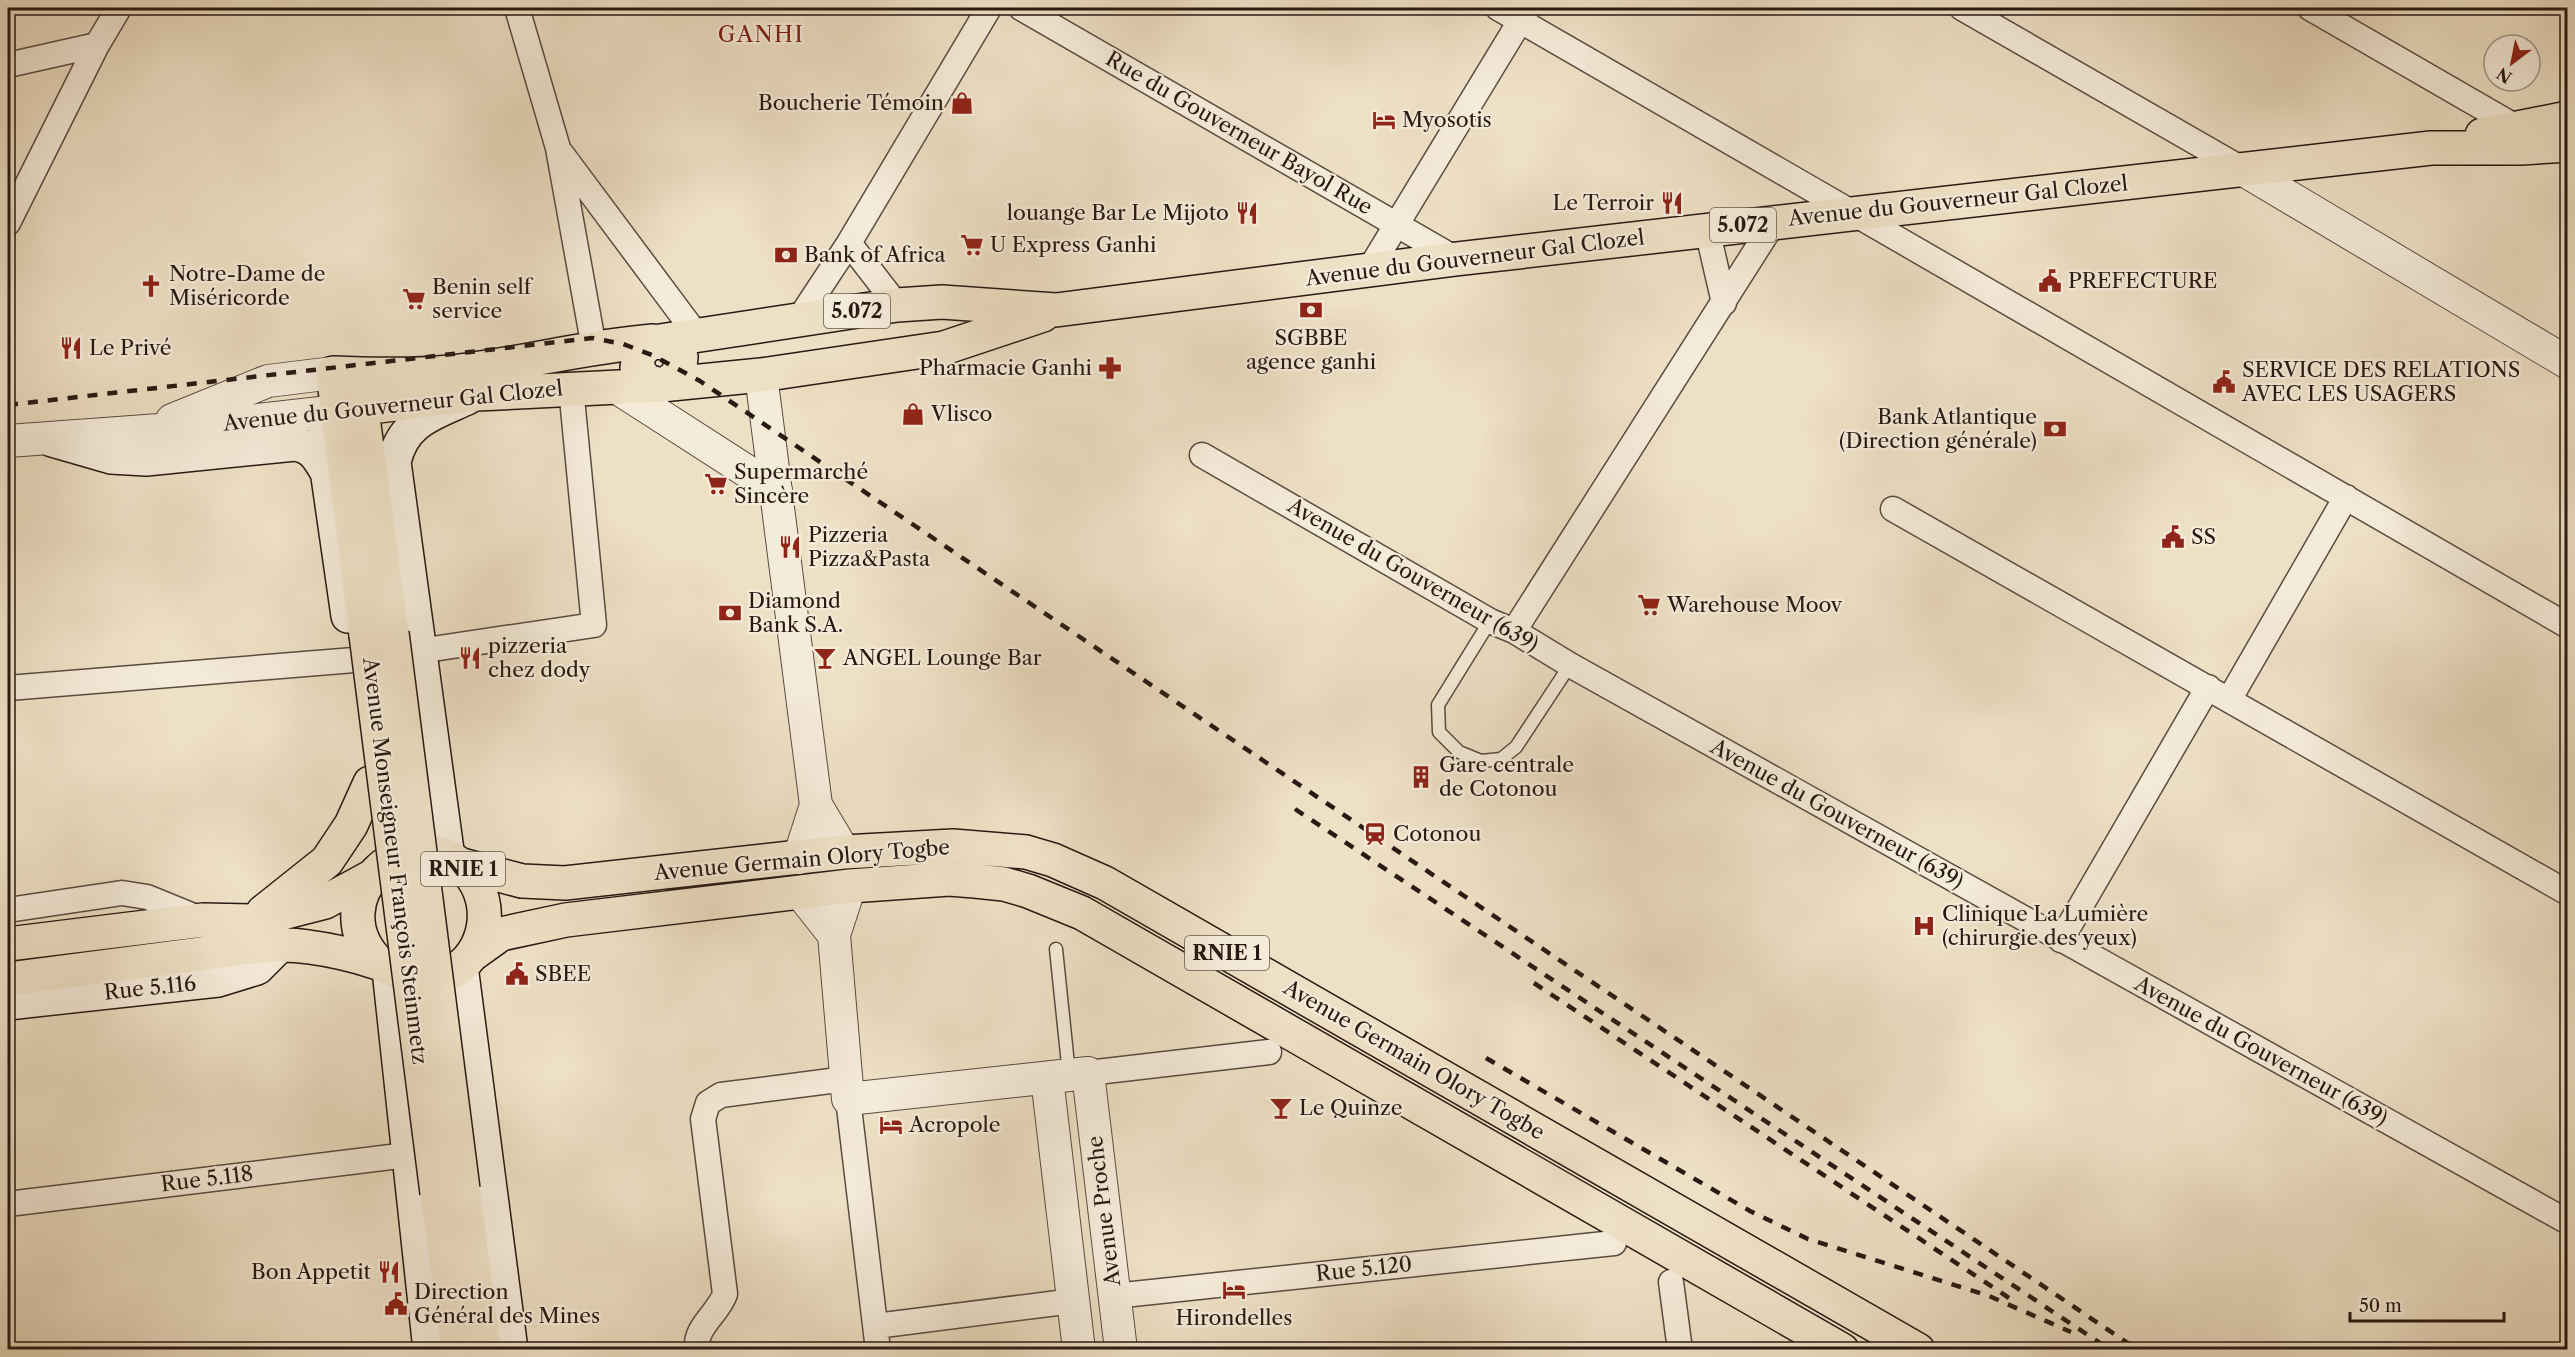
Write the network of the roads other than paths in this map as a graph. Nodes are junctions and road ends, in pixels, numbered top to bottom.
1 (119, 8) edge
2 (517, 8) edge
3 (989, 8) edge
4 (1021, 8) edge
5 (1498, 8) edge
6 (1962, 8) edge
7 (2310, 8) edge
8 (1524, 14) edge
9 (97, 45) junction
10 (8, 65) edge
11 (2568, 118) edge
12 (2516, 127) junction
13 (2568, 145) edge
14 (2431, 147) junction
15 (558, 148) junction
16 (2242, 169) junction
17 (18, 188) edge
18 (1856, 212) junction
19 (1774, 222) junction
20 (8, 223) edge
21 (1396, 224) junction
22 (1707, 229) junction
23 (849, 243) junction
24 (1456, 259) junction
25 (1368, 270) junction
26 (1724, 303) junction
27 (897, 305) junction
28 (1056, 310) junction
29 (799, 320) junction
30 (696, 334) junction
31 (657, 341) junction
32 (594, 348) junction
33 (2568, 363) edge
34 (345, 373) junction
35 (761, 375) junction
36 (662, 385) junction
37 (616, 387) junction
38 (570, 388) junction
39 (477, 394) junction
40 (412, 403) junction
41 (350, 411) junction
42 (128, 432) junction
43 (52, 440) junction
44 (8, 441) edge
45 (368, 446) junction
46 (1202, 455) dead end
47 (327, 472) junction
48 (776, 490) junction
49 (2346, 497) junction
50 (1893, 509) dead end
51 (1490, 621) junction
52 (2568, 626) edge
53 (1514, 631) junction
54 (383, 645) junction
55 (1570, 665) junction
56 (2208, 687) junction
57 (8, 688) edge
58 (2229, 700) junction
59 (370, 783) junction
60 (816, 805) junction
61 (844, 852) junction
62 (799, 858) junction
63 (453, 861) junction
64 (374, 873) junction
65 (850, 886) junction
66 (800, 892) junction
67 (2568, 892) edge
68 (8, 910) edge
69 (203, 920) junction
70 (251, 921) junction
71 (834, 935) junction
72 (2061, 940) junction
73 (8, 944) edge
74 (281, 944) junction
75 (1056, 949) dead end
76 (467, 960) junction
77 (384, 967) junction
78 (8, 980) edge
79 (8, 1003) edge
80 (1269, 1052) dead end
81 (1068, 1075) junction
82 (847, 1089) junction
83 (407, 1155) junction
84 (450, 1191) junction
85 (8, 1204) edge
86 (2568, 1222) edge
87 (1614, 1243) dead end
88 (1671, 1282) dead end
89 (1114, 1296) junction
90 (1073, 1301) junction
91 (876, 1326) junction
92 (430, 1350) edge
93 (458, 1350) edge
94 (484, 1350) edge
95 (511, 1350) edge
96 (697, 1350) edge
97 (879, 1350) edge
98 (1078, 1350) edge
99 (1121, 1350) edge
100 (1680, 1350) edge
101 (1842, 1350) edge
102 (1918, 1350) edge

1 - 9 street
2 - 15 street
3 - 23 street
4 - 21 street, Rue du Gouverneur Bayol Rue
5 - 8 street
6 - 16 street
7 - 12 street
8 - 18 street
8 - 21 street
9 - 10 street
9 - 17 street
11 - 12 main road
12 - 14 main road
13 - 14 main road
14 - 16 main road, Avenue du Gouverneur Gal Clozel / 5.072
15 - 30 street
15 - 32 street
16 - 18 main road, Avenue du Gouverneur Gal Clozel / 5.072
16 - 33 street
17 - 20 street
18 - 19 main road, Avenue du Gouverneur Gal Clozel / 5.072
18 - 49 street
19 - 22 main road, Avenue du Gouverneur Gal Clozel / 5.072
19 - 26 street
21 - 24 street, Rue du Gouverneur Bayol Rue
21 - 25 street
22 - 24 main road, Avenue du Gouverneur Gal Clozel / 5.072
22 - 26 street
23 - 27 street
23 - 29 street
24 - 25 main road, Avenue du Gouverneur Gal Clozel / 5.072
25 - 28 main road, Avenue du Gouverneur Gal Clozel / 5.072
26 - 53 street
27 - 28 main road, Avenue du Gouverneur Gal Clozel / 5.072
27 - 29 main road, Avenue du Gouverneur Gal Clozel / 5.072
28 - 35 main road, Avenue du Gouverneur Gal Clozel / 5.072
29 - 30 main road, Avenue du Gouverneur Gal Clozel / 5.072
30 - 31 main road, Avenue du Gouverneur Gal Clozel / 5.072
31 - 32 main road, Avenue du Gouverneur Gal Clozel / 5.072
31 - 36 main road
32 - 34 main road, Avenue du Gouverneur Gal Clozel / 5.072
34 - 41 main road, Avenue Monseigneur François Steinmetz
34 - 42 street, Avenue du Gouverneur Gal Clozel / 5.072
35 - 36 main road, Avenue du Gouverneur Gal Clozel / 5.072
35 - 48 street
36 - 37 main road, Avenue du Gouverneur Gal Clozel / 5.072
37 - 38 main road, Avenue du Gouverneur Gal Clozel / 5.072
37 - 48 street
38 - 39 main road, Avenue du Gouverneur Gal Clozel / 5.072
38 - 54 street
39 - 40 main road, Avenue du Gouverneur Gal Clozel / 5.072
39 - 54 main road, Avenue Monseigneur François Steinmetz
40 - 41 main road, Avenue du Gouverneur Gal Clozel / 5.072
40 - 45 main road
41 - 42 street, Avenue du Gouverneur Gal Clozel / 5.072
41 - 45 main road, Avenue Monseigneur François Steinmetz
41 - 47 main road, Avenue Monseigneur François Steinmetz
41 - 54 main road, Avenue Monseigneur François Steinmetz
42 - 43 street, Avenue du Gouverneur Gal Clozel / 5.072
43 - 44 street, Avenue du Gouverneur Gal Clozel / 5.072
43 - 47 main road
45 - 54 main road, Avenue Monseigneur François Steinmetz
46 - 51 street, Avenue du Gouverneur (639)
47 - 54 main road, Avenue Monseigneur François Steinmetz
48 - 60 street
49 - 52 street
49 - 58 street
50 - 56 street
51 - 53 street, Avenue du Gouverneur (639)
51 - 55 lane
53 - 55 street, Avenue du Gouverneur (639)
54 - 57 street
54 - 59 main road, Avenue Monseigneur François Steinmetz
54 - 63 main road, Avenue Monseigneur François Steinmetz
54 - 84 main road, Avenue Monseigneur François Steinmetz, bridge
55 - 72 street, Avenue du Gouverneur (639)
56 - 58 street
56 - 72 street
58 - 67 street
59 - 64 main road, Avenue Monseigneur François Steinmetz
59 - 70 main road
60 - 61 street
60 - 62 street
61 - 62 main road, Avenue Germain Olory Togbe / RNIE 1
61 - 102 main road, Avenue Germain Olory Togbe / RNIE 1
62 - 63 main road, Avenue Germain Olory Togbe / RNIE 1
63 - 64 main road, RNIE 1
63 - 76 main road, RNIE 1
64 - 70 main road, RNIE 1
64 - 77 main road
65 - 66 main road, Avenue Germain Olory Togbe / RNIE 1
65 - 71 street
65 - 101 main road, Avenue Germain Olory Togbe / RNIE 1
66 - 71 street
66 - 76 main road, Avenue Germain Olory Togbe / RNIE 1
68 - 69 street
69 - 70 main road, RNIE 1
69 - 73 main road, RNIE 1
71 - 82 street
72 - 86 street, Avenue du Gouverneur (639)
74 - 77 main road, RNIE 1
74 - 78 main road, RNIE 1
74 - 79 main road, Rue 5.116
75 - 81 lane
76 - 77 main road, RNIE 1
76 - 95 main road
77 - 83 main road, Avenue Monseigneur François Steinmetz
80 - 81 street
81 - 82 street
81 - 89 street, Avenue Proche
81 - 90 street, Avenue Proche
82 - 91 street
82 - 96 street
83 - 85 street, Rue 5.118
83 - 92 main road, Avenue Monseigneur François Steinmetz
84 - 93 main road, Avenue Monseigneur François Steinmetz
84 - 94 main road, Avenue Monseigneur François Steinmetz
87 - 89 street, Rue 5.120
88 - 100 street
89 - 99 street, Avenue Proche
90 - 91 street
90 - 98 street, Avenue Proche
91 - 97 street

